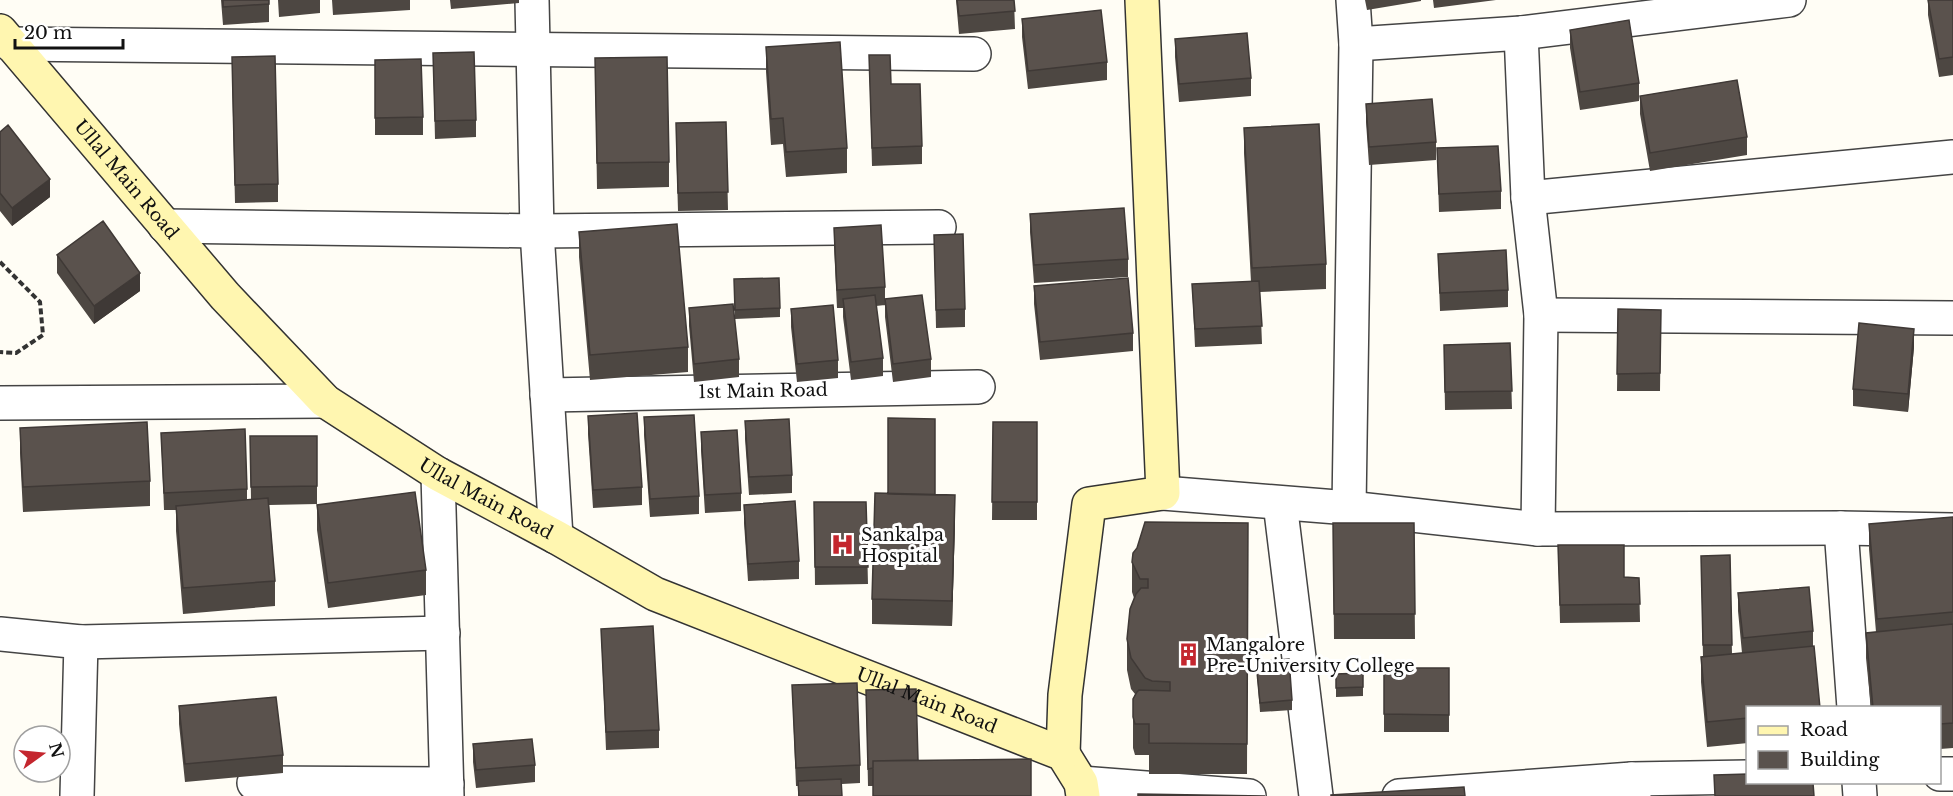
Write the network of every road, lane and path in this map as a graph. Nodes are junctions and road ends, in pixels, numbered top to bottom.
1 (532, 0) edge
2 (1142, 0) edge
3 (1353, 0) edge
4 (1789, 0) edge
5 (1521, 33) junction
6 (5, 38) edge
7 (1356, 44) junction
8 (535, 49) junction
9 (974, 54) dead end
10 (1953, 157) edge
11 (1528, 198) junction
12 (165, 226) junction
13 (939, 226) dead end
14 (537, 231) junction
15 (0, 262) edge
16 (1541, 315) junction
17 (1953, 318) edge
18 (0, 352) edge
19 (978, 387) dead end
20 (547, 395) junction
21 (325, 401) junction
22 (0, 402) edge
23 (438, 474) junction
24 (1163, 493) junction
25 (1280, 503) junction
26 (1349, 508) junction
27 (1841, 528) junction
28 (1538, 529) junction
29 (1953, 530) edge
30 (556, 537) junction
31 (442, 633) junction
32 (0, 634) edge
33 (81, 642) junction
34 (1854, 706) edge
35 (1063, 754) junction
36 (1746, 777) edge
37 (254, 783) dead end
38 (1633, 788) edge
39 (1082, 789) edge
40 (447, 790) edge
41 (1480, 793) edge
42 (77, 796) edge
43 (1249, 796) edge
44 (1316, 796) edge
45 (1399, 796) edge

1 - 8 street
2 - 24 main road
3 - 7 street
4 - 5 street
5 - 7 street
5 - 11 street
6 - 8 street
6 - 12 main road, Ullal Main Road
7 - 26 street
8 - 9 street
8 - 14 street
10 - 11 street
11 - 16 street
12 - 14 street
12 - 21 main road, Ullal Main Road
13 - 14 street
14 - 20 street
15 - 18 path
16 - 17 street
16 - 28 street
19 - 20 street, 1st Main Road
20 - 30 street
21 - 22 street
21 - 23 main road, Ullal Main Road
23 - 30 main road, Ullal Main Road
23 - 31 street
24 - 25 street
24 - 35 main road
25 - 26 street
25 - 44 street
26 - 28 street
27 - 28 street
27 - 29 street
27 - 34 street
30 - 35 main road, Ullal Main Road
31 - 33 street
31 - 40 street
32 - 33 street
33 - 42 street
35 - 39 main road
36 - 38 street
37 - 40 street
38 - 41 street
39 - 43 street
41 - 45 street

